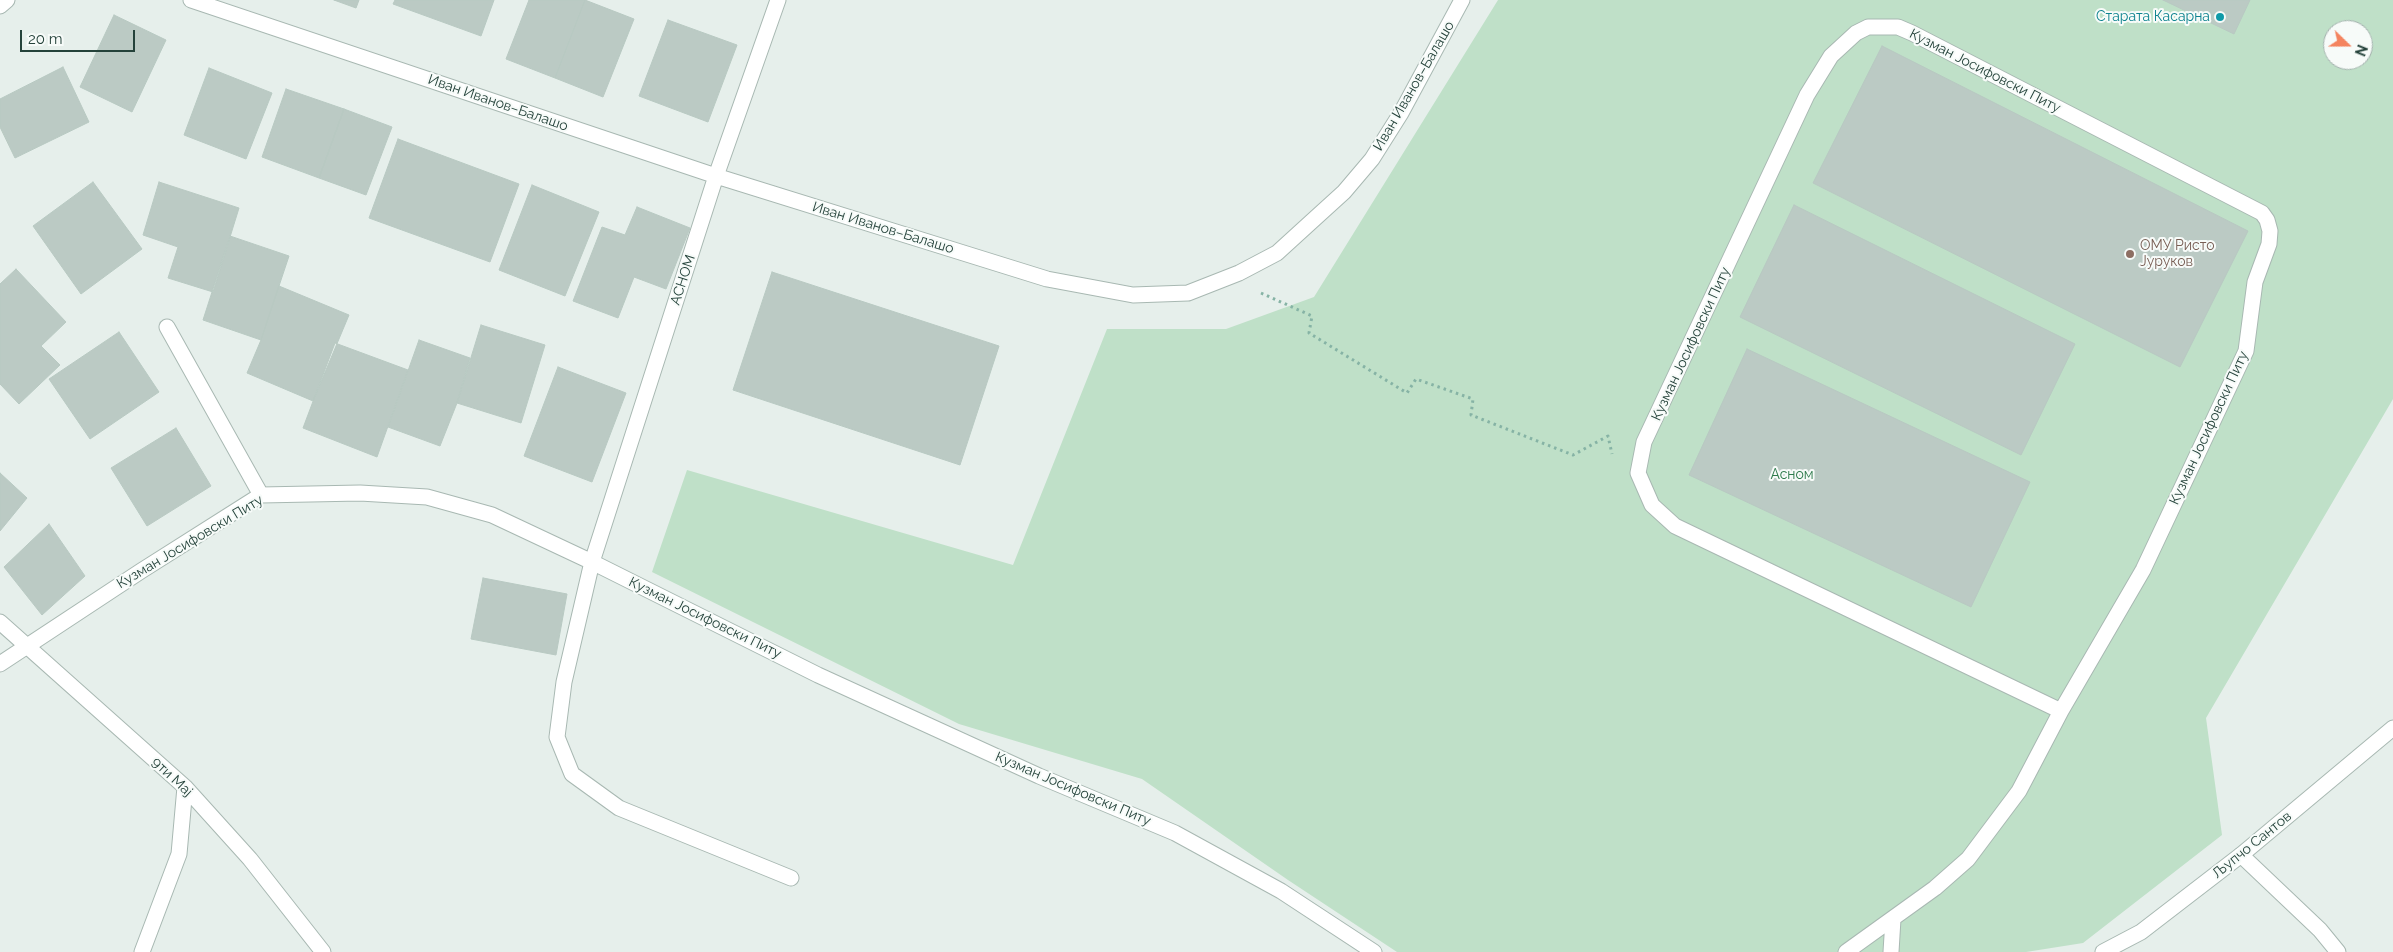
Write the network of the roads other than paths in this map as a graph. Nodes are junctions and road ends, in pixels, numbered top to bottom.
1 (7, 0) edge
2 (191, 0) edge
3 (778, 0) edge
4 (1462, 0) edge
5 (0, 6) edge
6 (716, 176) junction
7 (167, 327) dead end
8 (261, 495) junction
9 (592, 562) junction
10 (0, 622) edge
11 (27, 645) junction
12 (0, 664) edge
13 (2061, 711) junction
14 (2393, 728) edge
15 (185, 787) junction
16 (2241, 855) junction
17 (792, 878) dead end
18 (1893, 919) junction
19 (142, 952) edge
20 (323, 952) edge
21 (1374, 952) edge
22 (1846, 952) edge
23 (1891, 952) edge
24 (2103, 952) edge
25 (2338, 952) edge

1 - 5 street
2 - 6 street, Иван Иванов–Балашо
3 - 6 street, АСНОМ
4 - 6 street, Иван Иванов–Балашо
6 - 9 street, АСНОМ
7 - 8 street
8 - 9 street, Кузман Јосифовски Питу
8 - 11 street, Кузман Јосифовски Питу
9 - 17 street, АСНОМ
9 - 21 street, Кузман Јосифовски Питу
10 - 11 street, 9ти Мај
11 - 12 street, Кузман Јосифовски Питу
11 - 15 street, 9ти Мај
13 - 13 street, Кузман Јосифовски Питу
13 - 18 street, Кузман Јосифовски Питу
14 - 16 street, Љупчо Сантов
15 - 19 street
15 - 20 street, 9ти Мај
16 - 24 street, Љупчо Сантов
16 - 25 street
18 - 22 street, Кузман Јосифовски Питу
18 - 23 street

